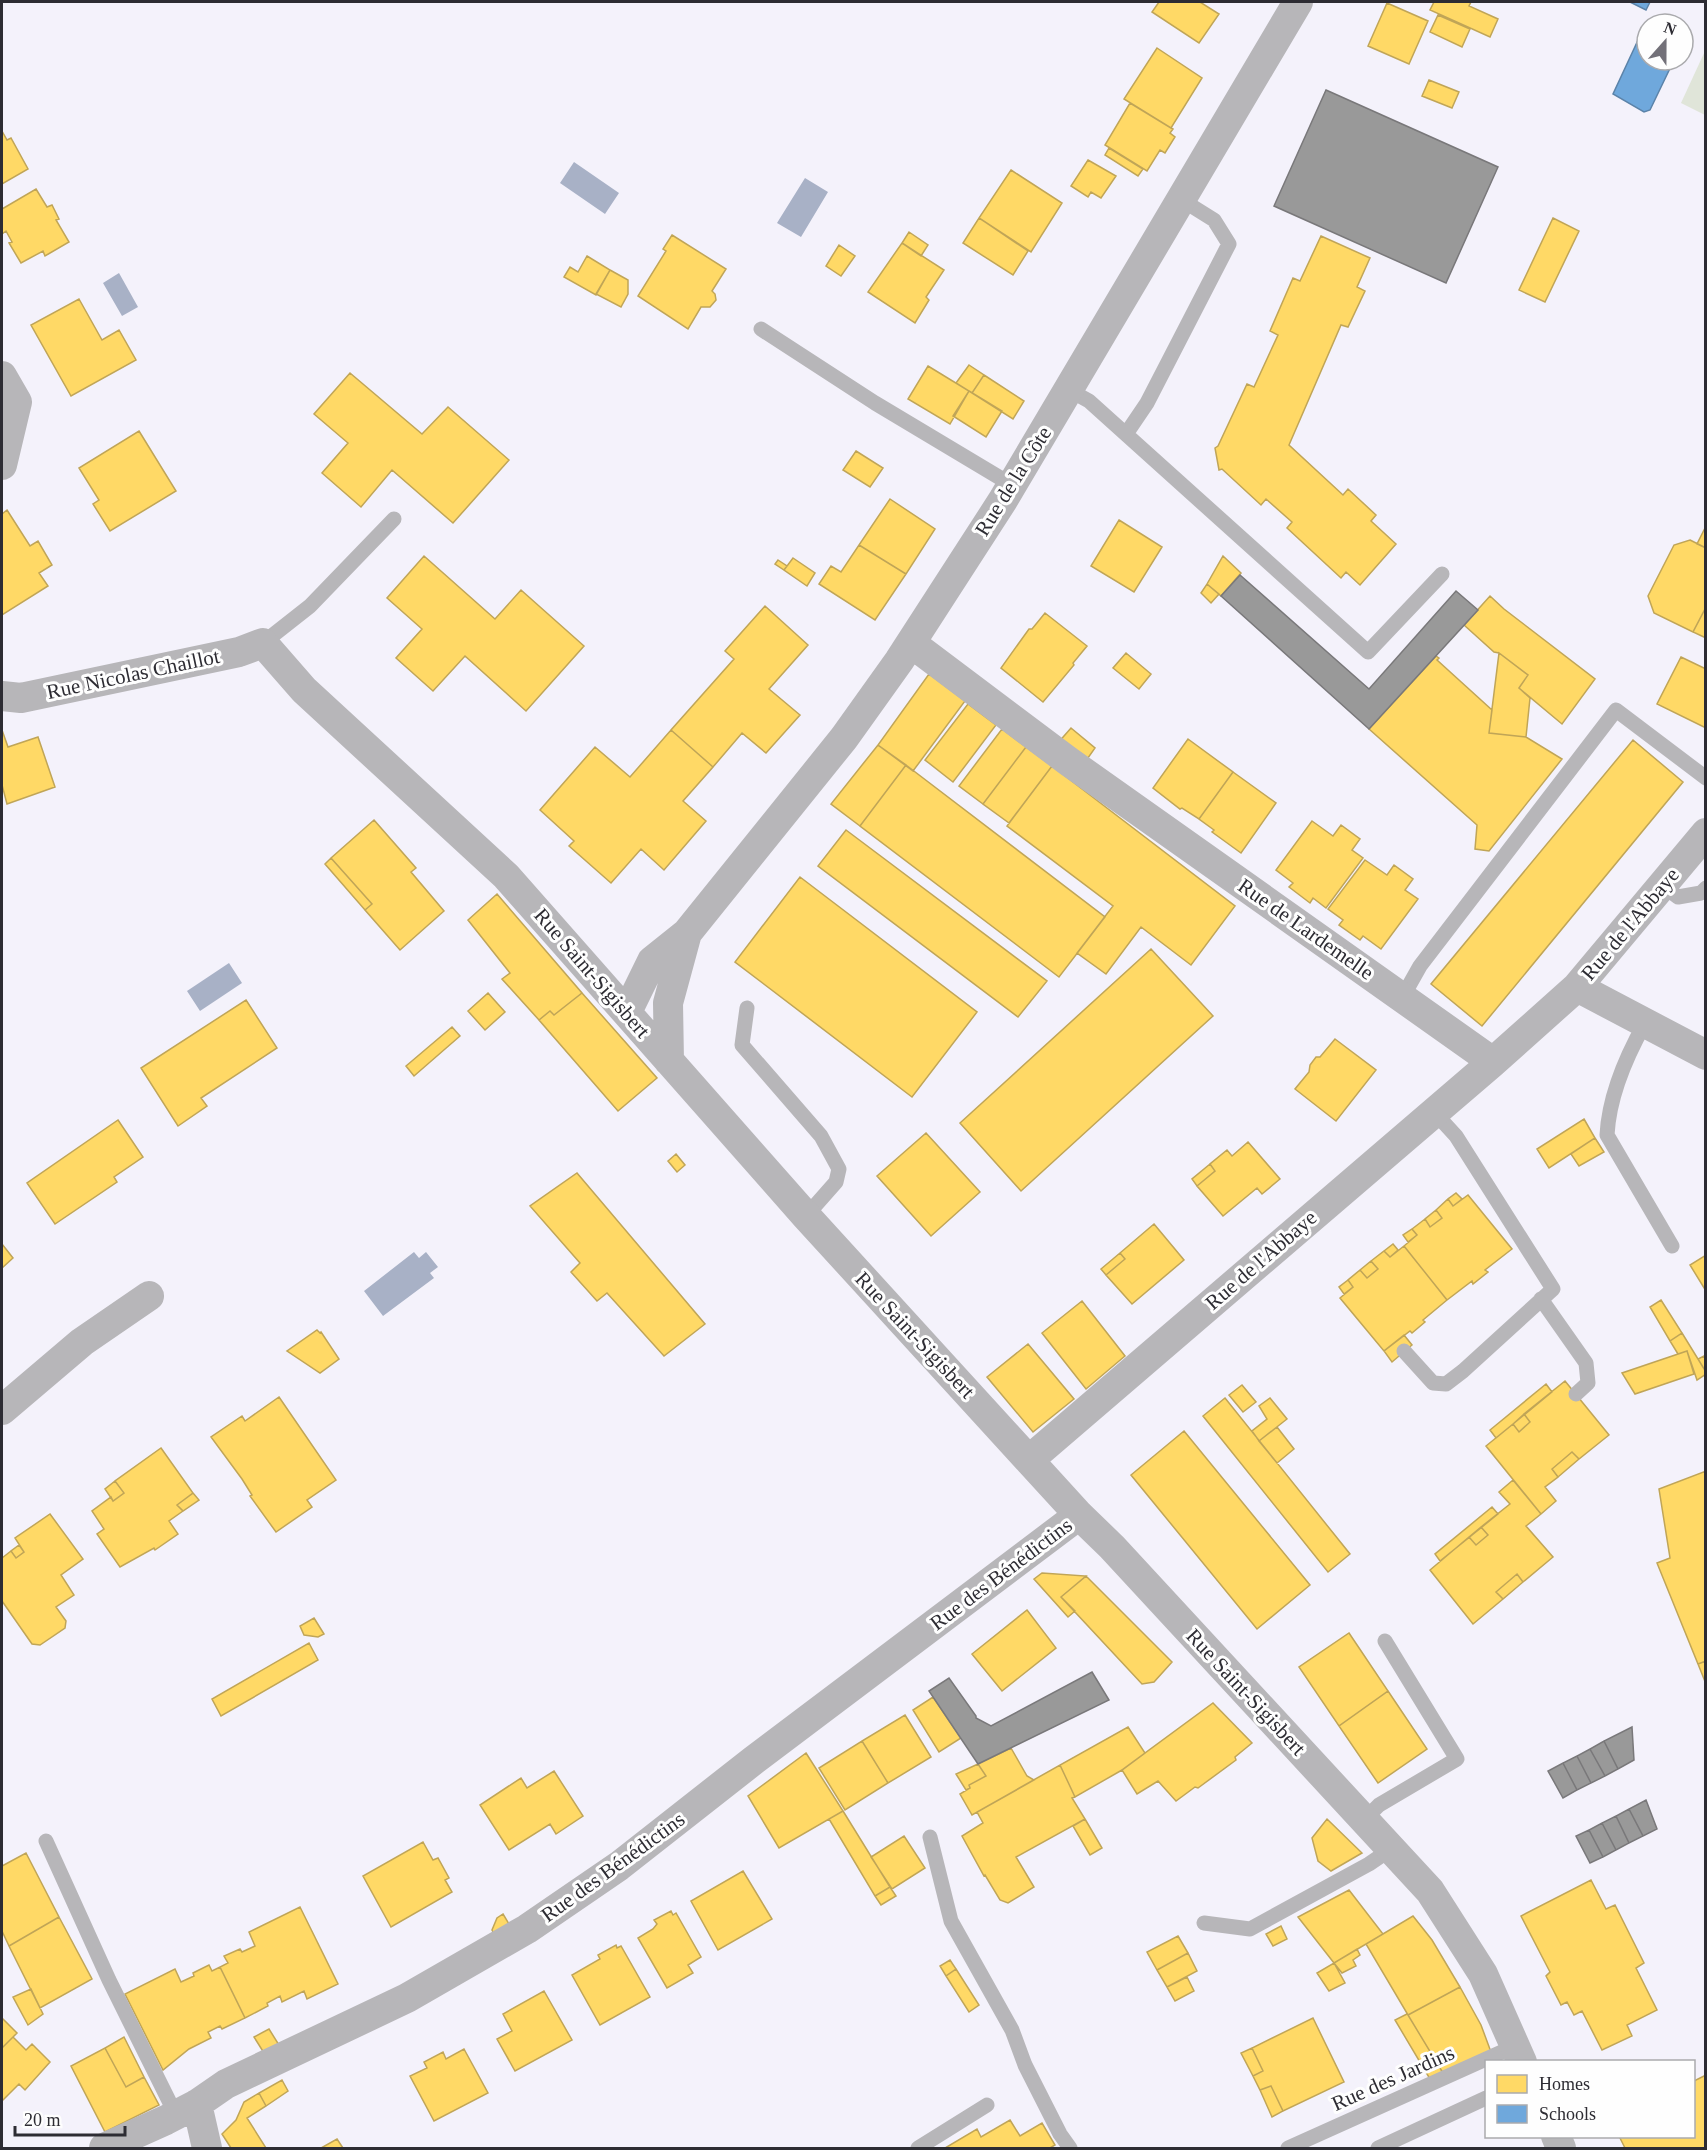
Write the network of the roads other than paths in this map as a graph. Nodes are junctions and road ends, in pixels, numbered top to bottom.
1 (1298, 2) edge
2 (1182, 200) junction
3 (760, 329) dead end
4 (2, 376) edge
5 (1069, 390) junction
6 (1126, 434) junction
7 (2, 465) edge
8 (1012, 485) junction
9 (394, 519) dead end
10 (1442, 574) dead end
11 (263, 643) junction
12 (911, 643) junction
13 (2, 696) edge
14 (1706, 778) edge
15 (1706, 833) edge
16 (1662, 885) junction
17 (1706, 888) edge
18 (687, 933) junction
19 (1577, 987) junction
20 (1402, 998) junction
21 (747, 1008) dead end
22 (627, 1012) junction
23 (1645, 1023) junction
24 (1706, 1055) edge
25 (669, 1061) junction
26 (1493, 1062) junction
27 (1434, 1113) junction
28 (806, 1216) junction
29 (1672, 1246) dead end
30 (149, 1296) dead end
31 (1541, 1299) junction
32 (1404, 1352) dead end
33 (1576, 1394) dead end
34 (2, 1410) edge
35 (1029, 1460) junction
36 (1079, 1515) junction
37 (1385, 1641) dead end
38 (1365, 1820) junction
39 (930, 1837) dead end
40 (46, 1841) dead end
41 (1390, 1849) junction
42 (1204, 1923) dead end
43 (1519, 2054) edge
44 (1504, 2060) edge
45 (1485, 2068) edge
46 (1485, 2098) edge
47 (987, 2105) dead end
48 (186, 2109) junction
49 (104, 2148) edge
50 (207, 2148) edge
51 (918, 2148) edge
52 (1070, 2148) edge
53 (1288, 2148) edge
54 (1378, 2148) edge

1 - 2 street, Rue de la Côte
2 - 5 street, Rue de la Côte
2 - 6 lane
3 - 8 lane
4 - 7 street
5 - 6 lane
5 - 8 street, Rue de la Côte
6 - 10 lane
8 - 12 street, Rue de la Côte
9 - 11 lane
11 - 13 street, Rue Nicolas Chaillot
11 - 22 street, Rue Saint-Sigisbert
12 - 18 street, Rue de la Côte
12 - 20 street, Rue de Lardemelle
14 - 20 lane
15 - 16 street, Rue de l'Abbaye
16 - 17 lane
16 - 19 street, Rue de l'Abbaye
18 - 22 street, Rue de la Côte
18 - 25 street, Rue de la Côte
19 - 23 street
19 - 26 street
20 - 26 street, Rue de Lardemelle
21 - 28 lane
22 - 25 street, Rue Saint-Sigisbert
23 - 24 street
23 - 29 lane
25 - 28 street, Rue Saint-Sigisbert
26 - 27 street, Rue de l'Abbaye
27 - 31 lane
27 - 35 street, Rue de l'Abbaye
28 - 35 street, Rue Saint-Sigisbert
30 - 34 street
31 - 32 lane
31 - 33 lane
35 - 36 street, Rue Saint-Sigisbert
36 - 38 street, Rue Saint-Sigisbert
36 - 48 street, Rue des Bénédictins
37 - 38 lane
38 - 41 street, Rue Saint-Sigisbert
39 - 52 lane
40 - 48 lane
41 - 42 lane
41 - 43 street, Rue Saint-Sigisbert
43 - 44 lane, Rue des Jardins
45 - 53 lane, Rue des Jardins
46 - 54 lane
47 - 51 lane
48 - 49 street, Rue des Bénédictins
48 - 50 street

